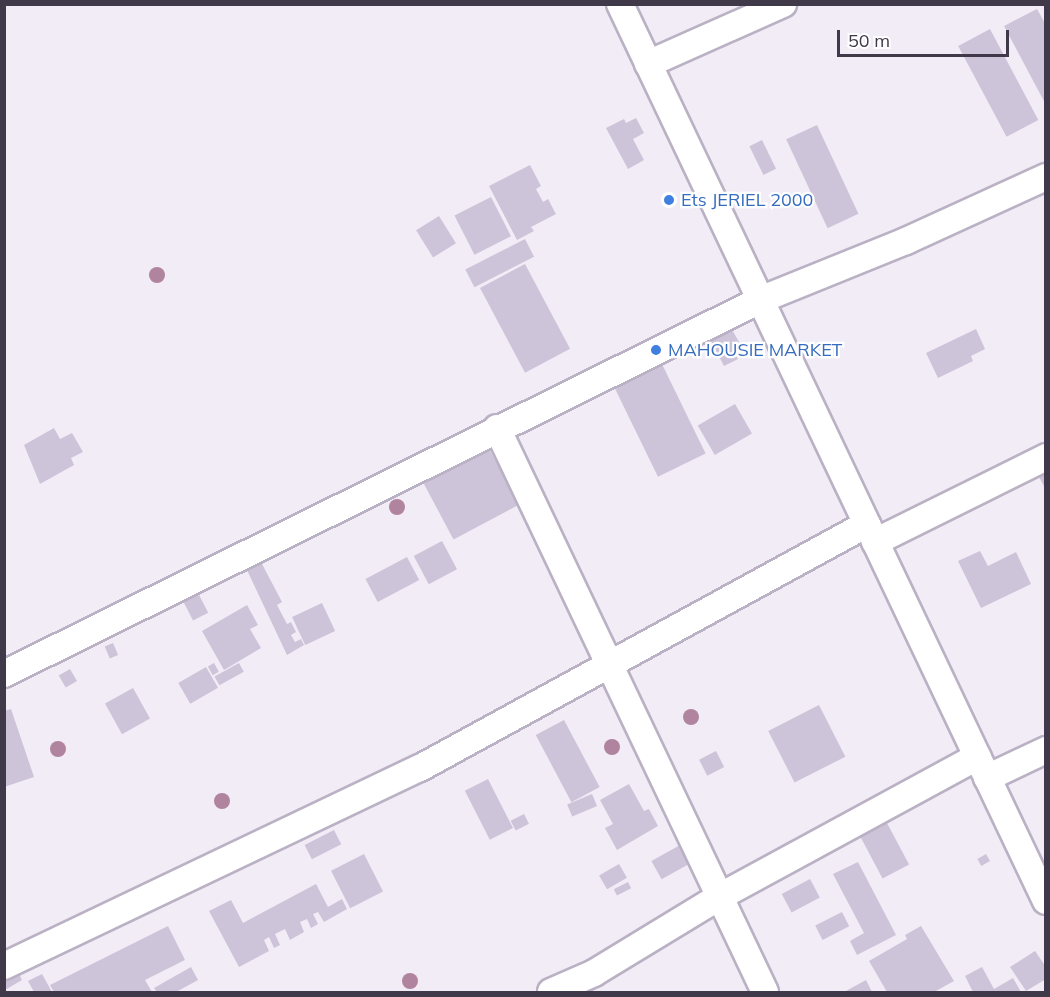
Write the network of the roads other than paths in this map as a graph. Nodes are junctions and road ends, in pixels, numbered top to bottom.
1 (620, 4) edge
2 (783, 4) edge
3 (648, 64) junction
4 (1046, 177) edge
5 (760, 300) junction
6 (496, 428) junction
7 (1046, 457) edge
8 (871, 533) junction
9 (608, 667) junction
10 (4, 674) edge
11 (1046, 750) edge
12 (982, 768) junction
13 (719, 897) junction
14 (1046, 901) edge
15 (4, 966) edge
16 (551, 993) edge
17 (765, 993) edge

1 - 3 street
2 - 3 street
3 - 5 street
4 - 5 street
5 - 6 street
5 - 8 street
6 - 9 street
6 - 10 street
7 - 8 street
8 - 9 street
8 - 12 street
9 - 13 street
9 - 15 street
11 - 12 street
12 - 13 street
12 - 14 street
13 - 16 street
13 - 17 street

